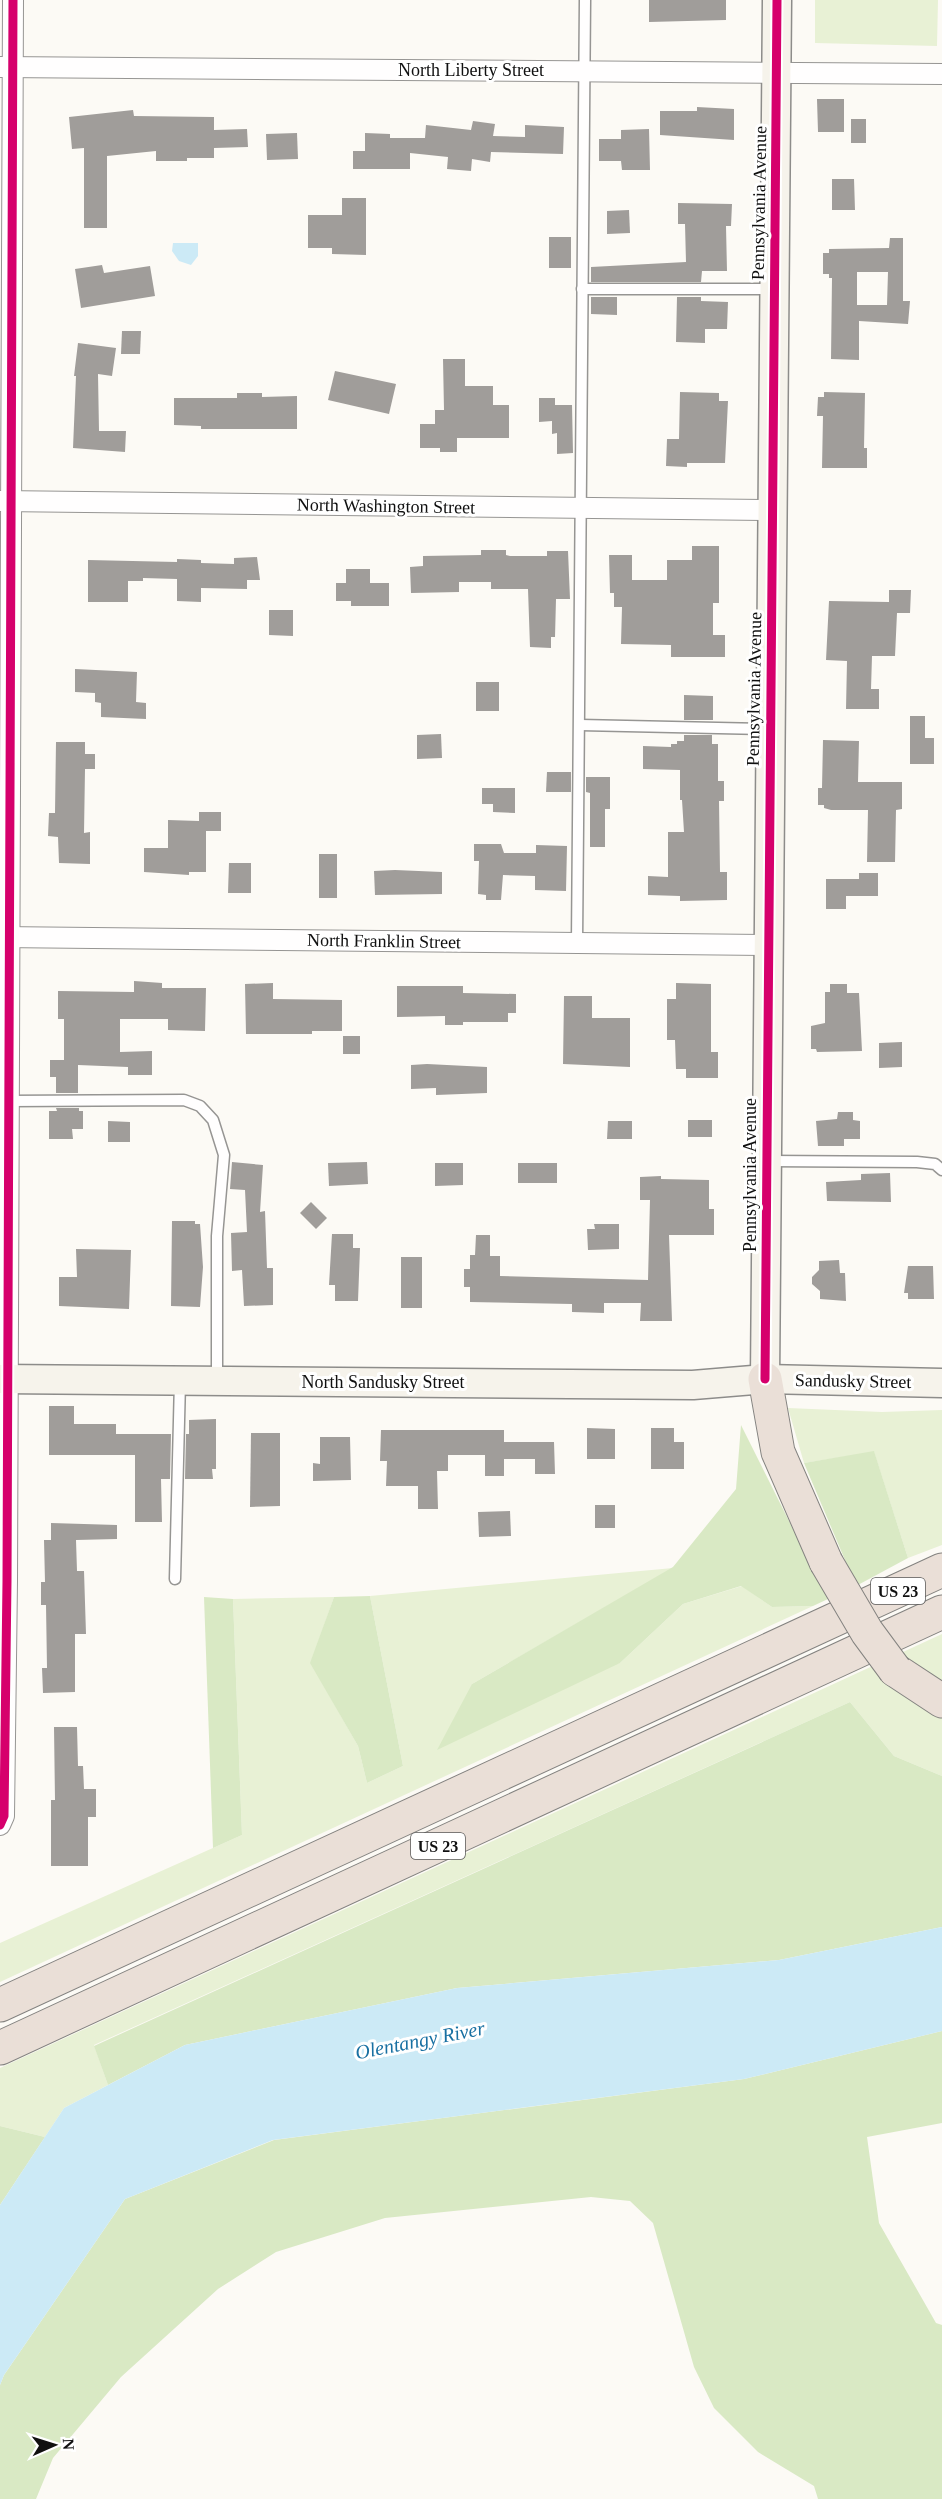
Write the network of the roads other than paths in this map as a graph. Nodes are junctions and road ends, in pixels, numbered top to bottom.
1 (13, 0) edge
2 (585, 0) edge
3 (777, 0) edge
4 (6, 67) edge
5 (585, 71) junction
6 (777, 72) junction
7 (942, 74) edge
8 (775, 288) junction
9 (582, 289) junction
10 (5, 502) edge
11 (580, 508) junction
12 (773, 510) junction
13 (580, 725) junction
14 (771, 729) junction
15 (5, 937) edge
16 (577, 943) junction
17 (769, 945) junction
18 (8, 1101) junction
19 (767, 1161) junction
20 (942, 1170) edge
21 (3, 1379) edge
22 (765, 1379) junction
23 (180, 1380) junction
24 (216, 1381) junction
25 (942, 1383) edge
26 (942, 1570) edge
27 (175, 1579) dead end
28 (3, 1595) edge
29 (942, 1612) edge
30 (942, 1701) edge
31 (0, 1825) edge
32 (0, 2005) edge
33 (0, 2048) edge

1 - 4 street
2 - 5 lane
3 - 6 street, Pennsylvania Avenue
4 - 5 street, North Liberty Street
4 - 10 street
5 - 6 street, North Liberty Street
5 - 9 lane
6 - 7 street, North Liberty Street
6 - 8 street, Pennsylvania Avenue
8 - 9 lane
8 - 12 street, Pennsylvania Avenue
9 - 11 lane
10 - 11 street, North Washington Street
10 - 15 street
11 - 12 street, North Washington Street
11 - 13 lane
12 - 14 street, Pennsylvania Avenue
13 - 14 lane
13 - 16 lane
14 - 17 street, Pennsylvania Avenue
15 - 16 street, North Franklin Street
15 - 18 street
16 - 17 street, North Franklin Street
17 - 19 street, Pennsylvania Avenue
18 - 21 street
18 - 24 lane
19 - 20 lane
19 - 22 street, Pennsylvania Avenue
21 - 23 street, North Sandusky Street
21 - 28 street
22 - 24 street, North Sandusky Street
22 - 25 street, Sandusky Street
22 - 30 highway, bridge
23 - 24 street, North Sandusky Street
23 - 27 lane
26 - 32 highway, US 23
28 - 31 street
29 - 33 highway, US 23

